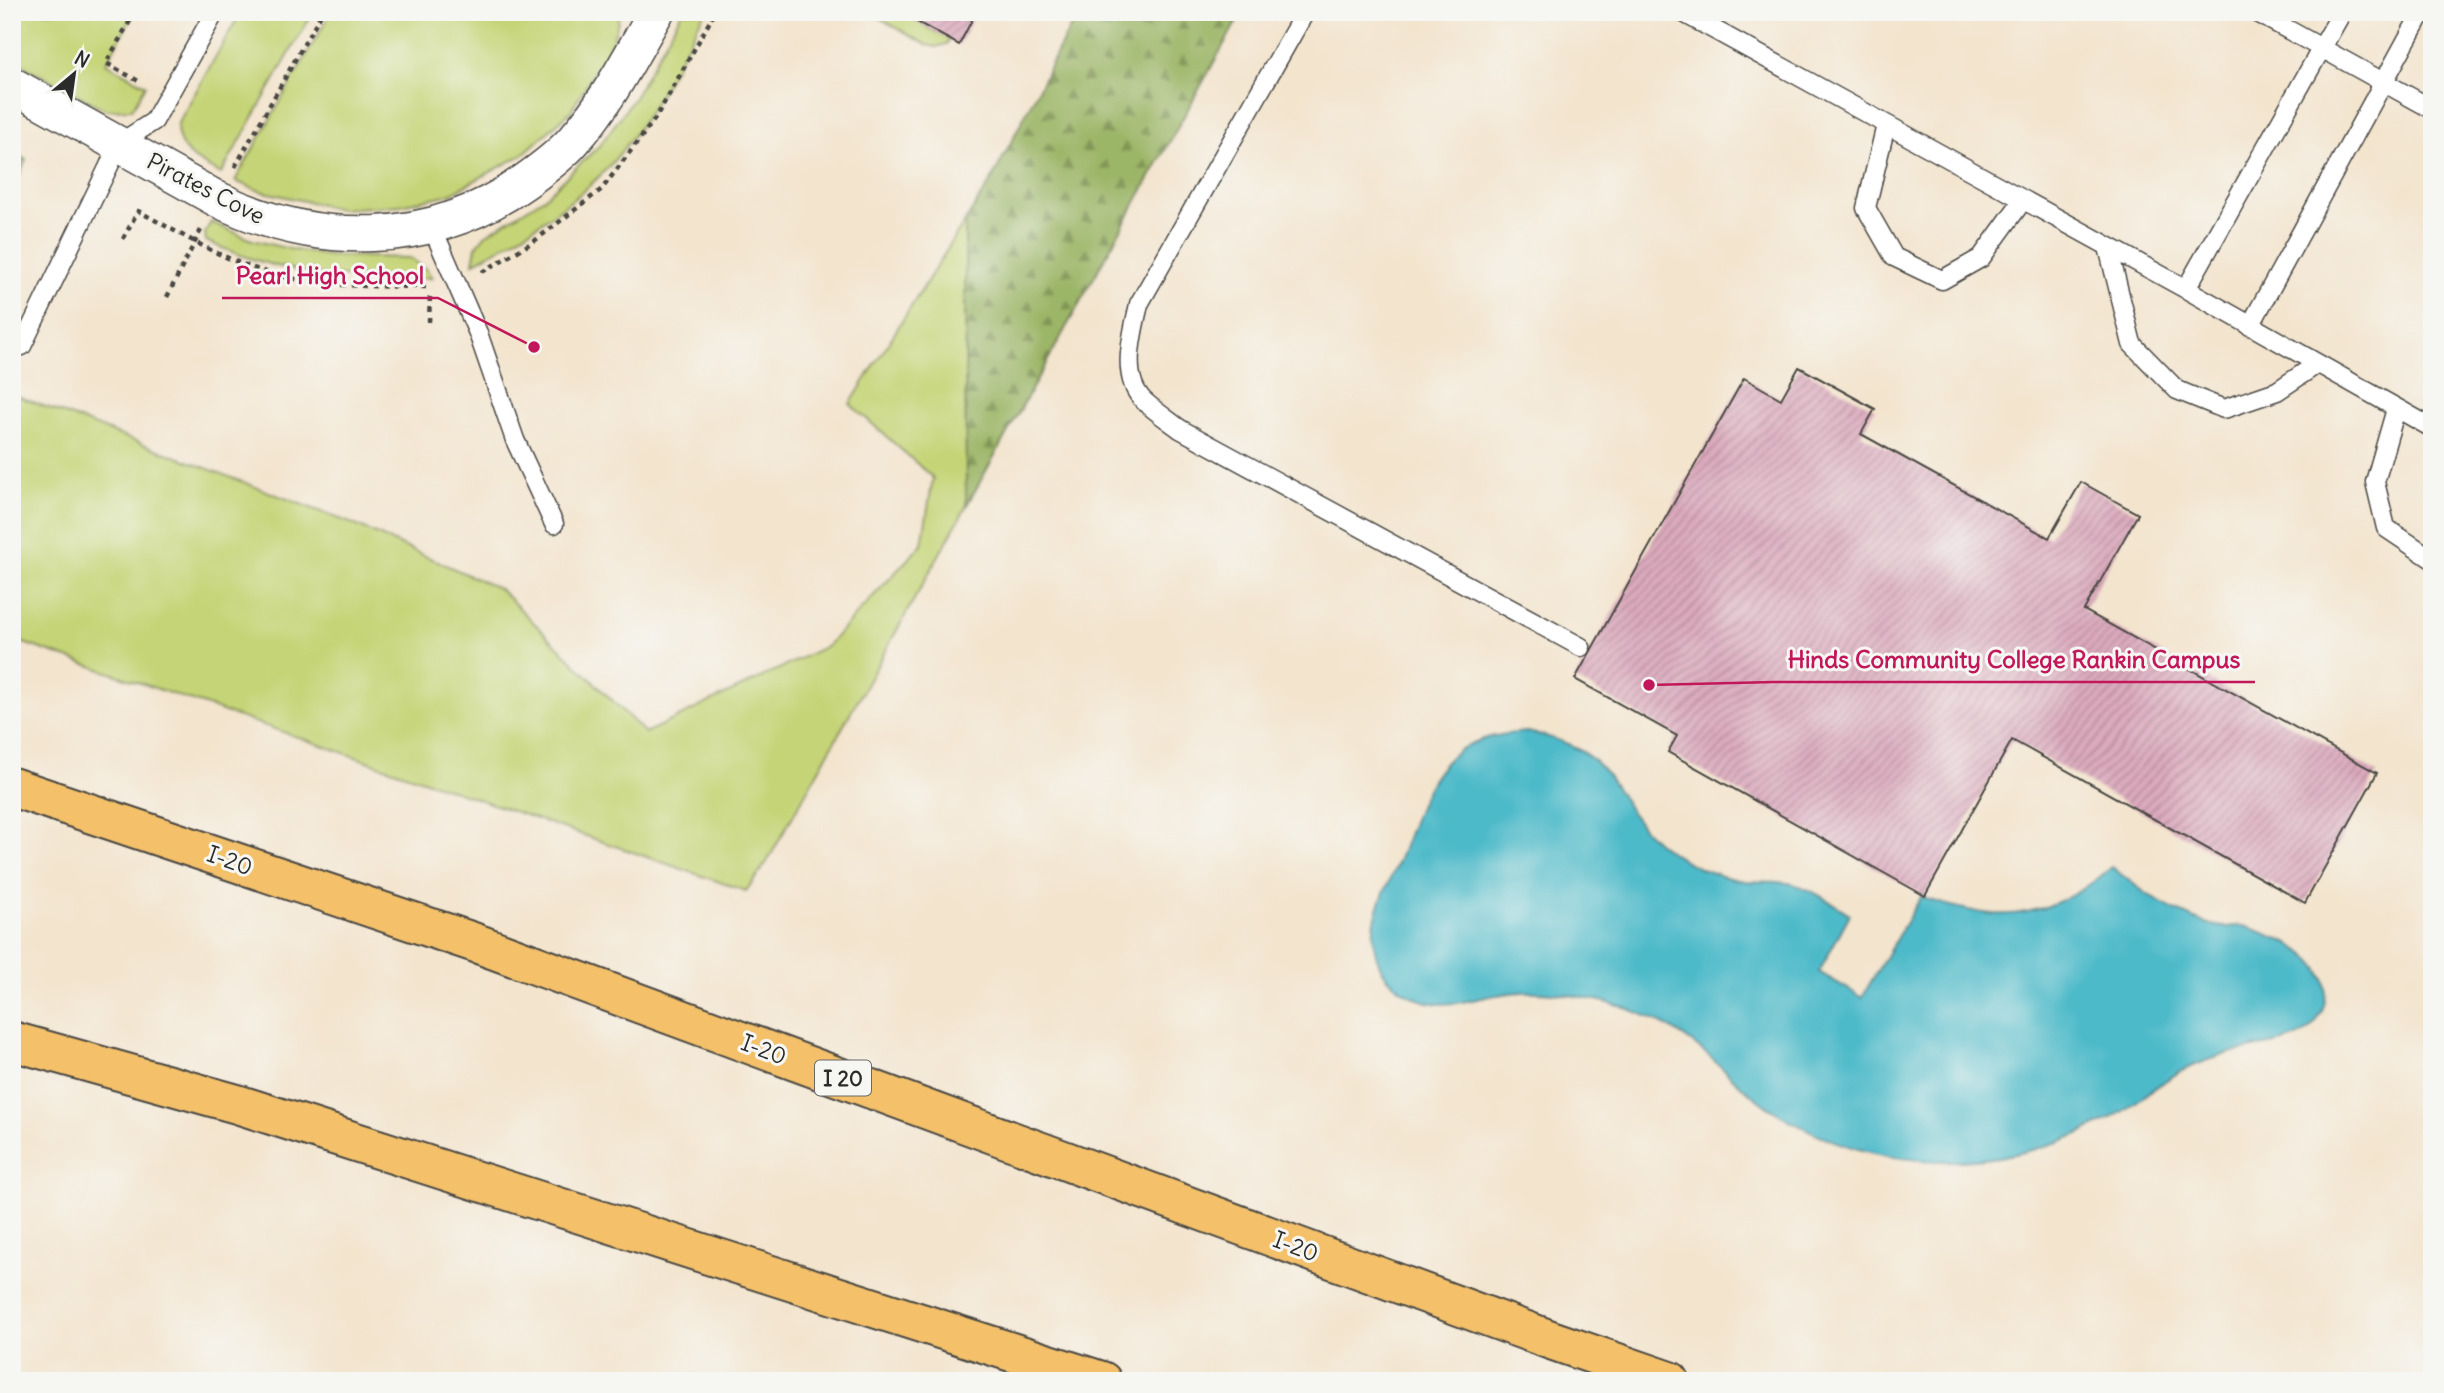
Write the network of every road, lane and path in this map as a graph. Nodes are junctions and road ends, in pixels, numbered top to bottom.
1 (135, 12) edge
2 (215, 12) edge
3 (322, 12) edge
4 (656, 12) edge
5 (1305, 12) edge
6 (1682, 12) edge
7 (2256, 12) edge
8 (2342, 12) edge
9 (2423, 12) edge
10 (2322, 48) junction
11 (2384, 83) junction
12 (12, 85) edge
13 (168, 96) junction
14 (2432, 109) edge
15 (1886, 125) junction
16 (120, 144) junction
17 (217, 199) junction
18 (2023, 200) junction
19 (432, 226) junction
20 (123, 239) dead end
21 (195, 241) junction
22 (2108, 247) junction
23 (2186, 289) junction
24 (167, 297) dead end
25 (429, 322) dead end
26 (2250, 326) junction
27 (22, 346) dead end
28 (2317, 364) junction
29 (2396, 409) junction
30 (2432, 428) edge
31 (554, 524) dead end
32 (2432, 559) edge
33 (1581, 647) dead end
34 (12, 787) edge
35 (12, 1041) edge
36 (1102, 1381) edge
37 (1670, 1381) edge

1 - 13 path
2 - 13 lane
3 - 17 path
4 - 19 street, Pirates Cove
5 - 33 lane
6 - 15 lane
7 - 10 lane
8 - 10 lane
9 - 11 lane
10 - 11 lane
10 - 23 lane
11 - 14 lane
11 - 26 lane
12 - 16 street, Pirates Cove
13 - 16 lane
15 - 18 lane
15 - 18 lane
16 - 17 street, Pirates Cove
16 - 27 lane
17 - 19 street, Pirates Cove
17 - 21 path
18 - 22 lane
19 - 31 lane
20 - 21 path
21 - 24 path
21 - 25 path
22 - 23 lane
22 - 28 lane
23 - 26 lane
26 - 28 lane
28 - 29 lane
29 - 30 lane
29 - 32 lane
34 - 37 highway, I-20 / I 20
35 - 36 highway

